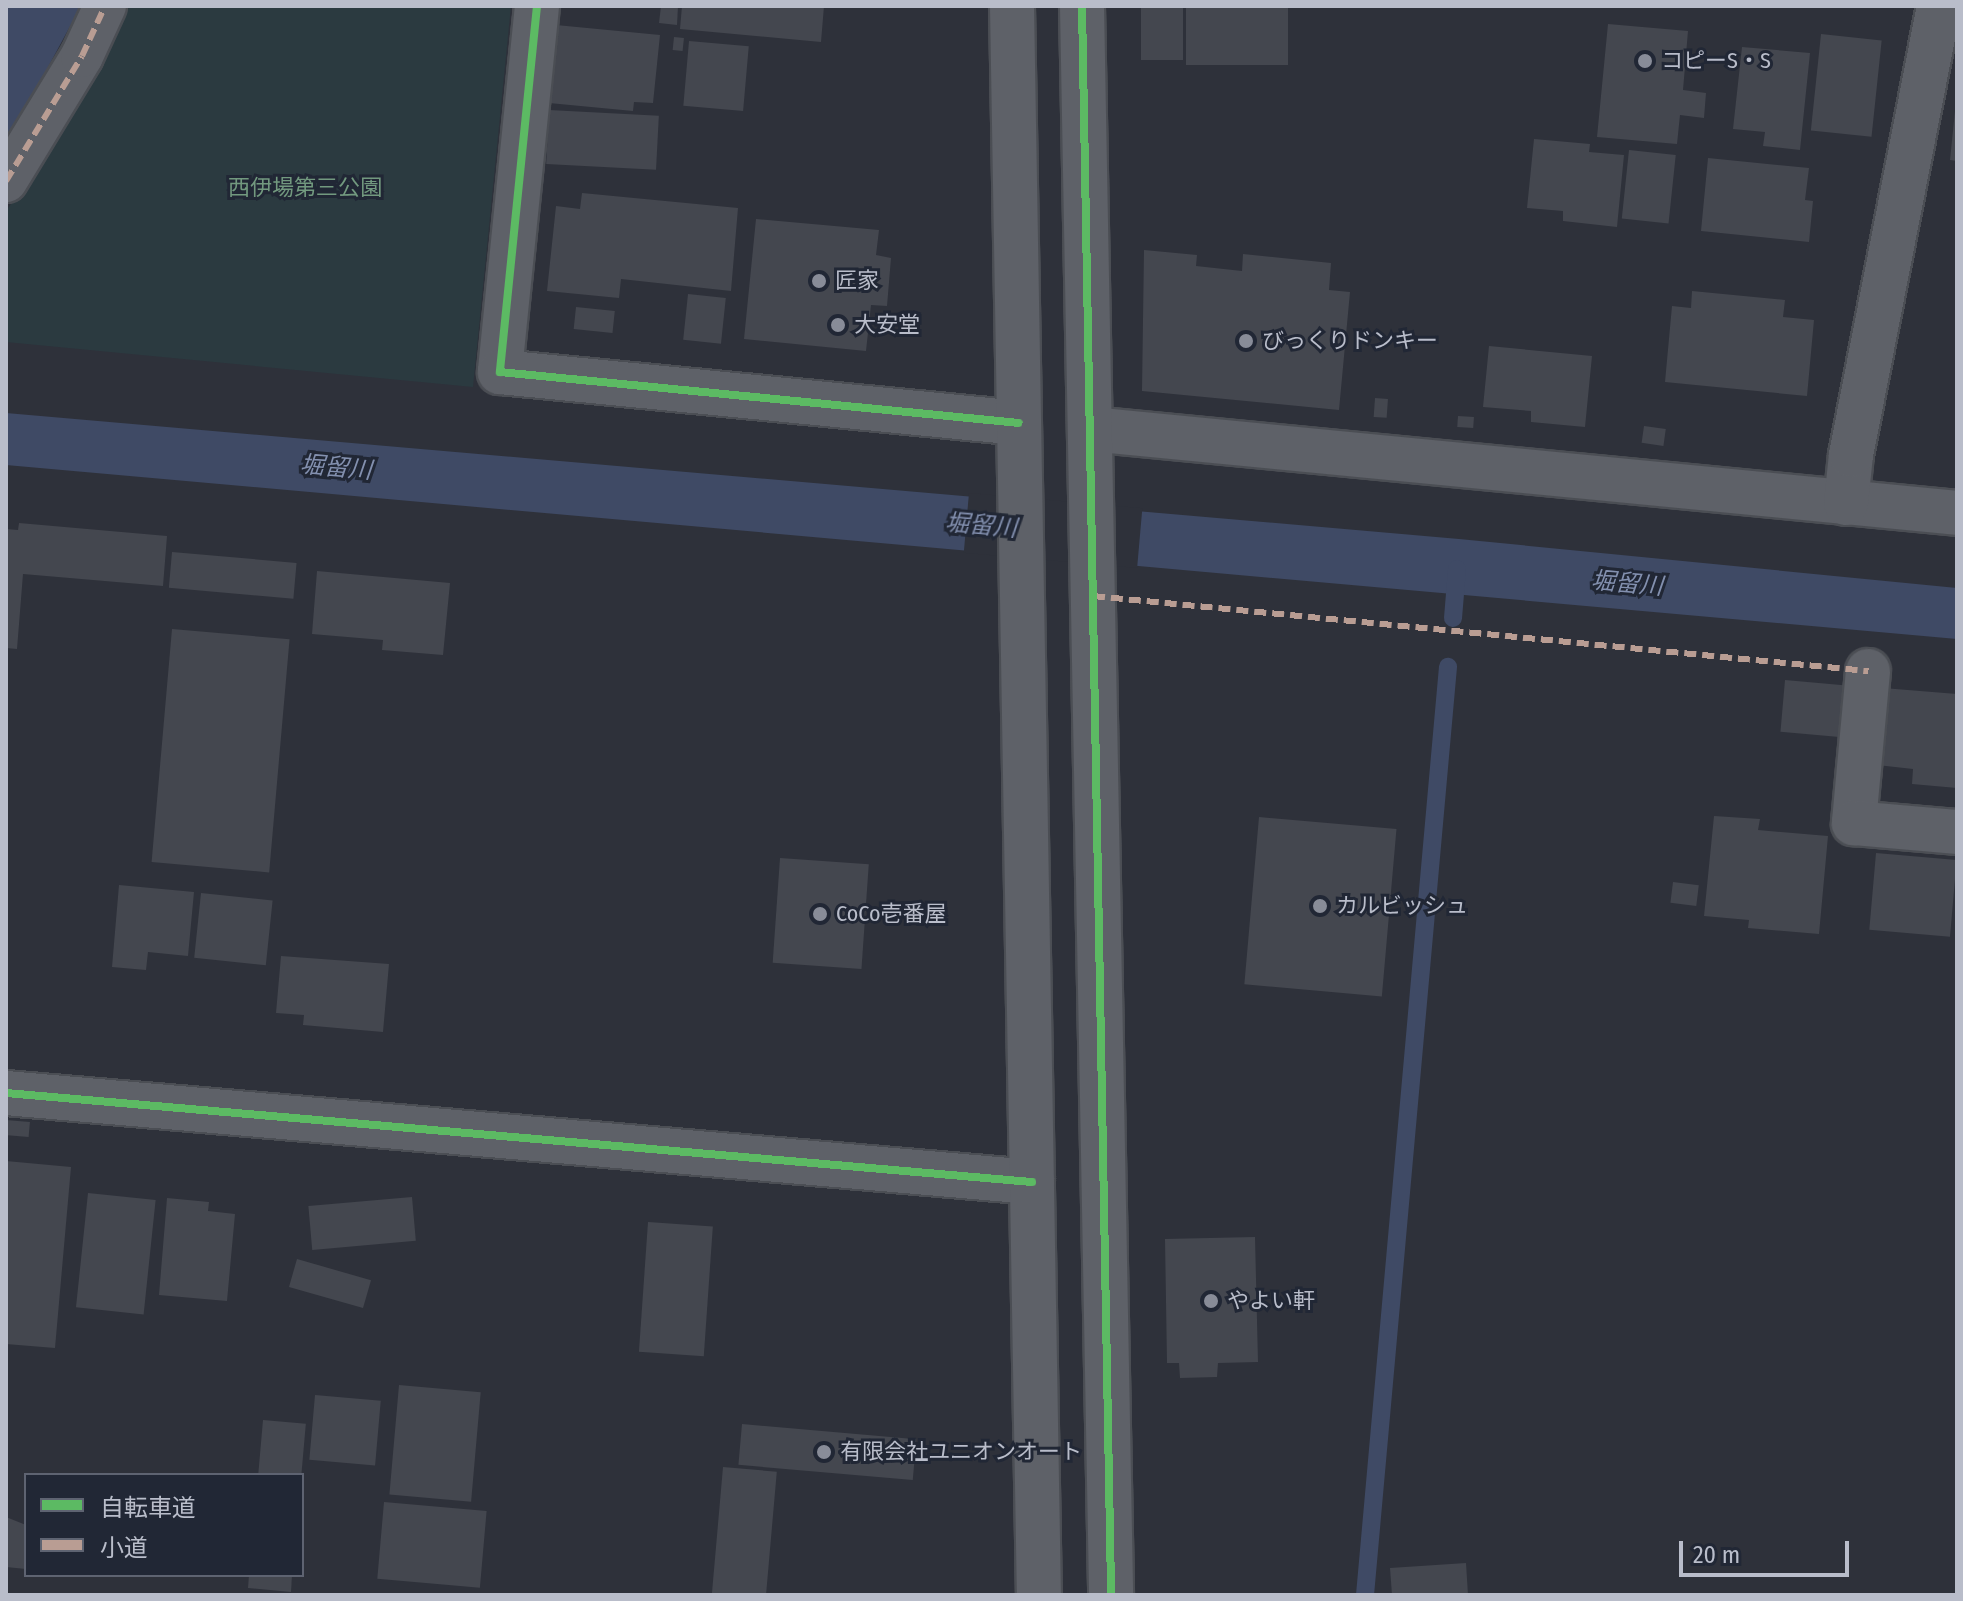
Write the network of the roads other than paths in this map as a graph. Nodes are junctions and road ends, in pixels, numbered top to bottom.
1 (105, 6) edge
2 (537, 6) edge
3 (1012, 6) edge
4 (1082, 6) edge
5 (1940, 6) edge
6 (1957, 8) edge
7 (6, 181) edge
8 (1019, 423) junction
9 (1090, 429) junction
10 (1846, 503) junction
11 (1957, 513) edge
12 (1868, 671) dead end
13 (1957, 832) edge
14 (6, 1093) edge
15 (1032, 1182) junction
16 (1039, 1595) edge
17 (1111, 1595) edge

1 - 7 street
2 - 8 street
3 - 8 street
4 - 9 street
5 - 6 street
5 - 10 street
8 - 15 street
9 - 10 street
9 - 17 street
10 - 11 street
12 - 13 street
14 - 15 street
15 - 16 street

